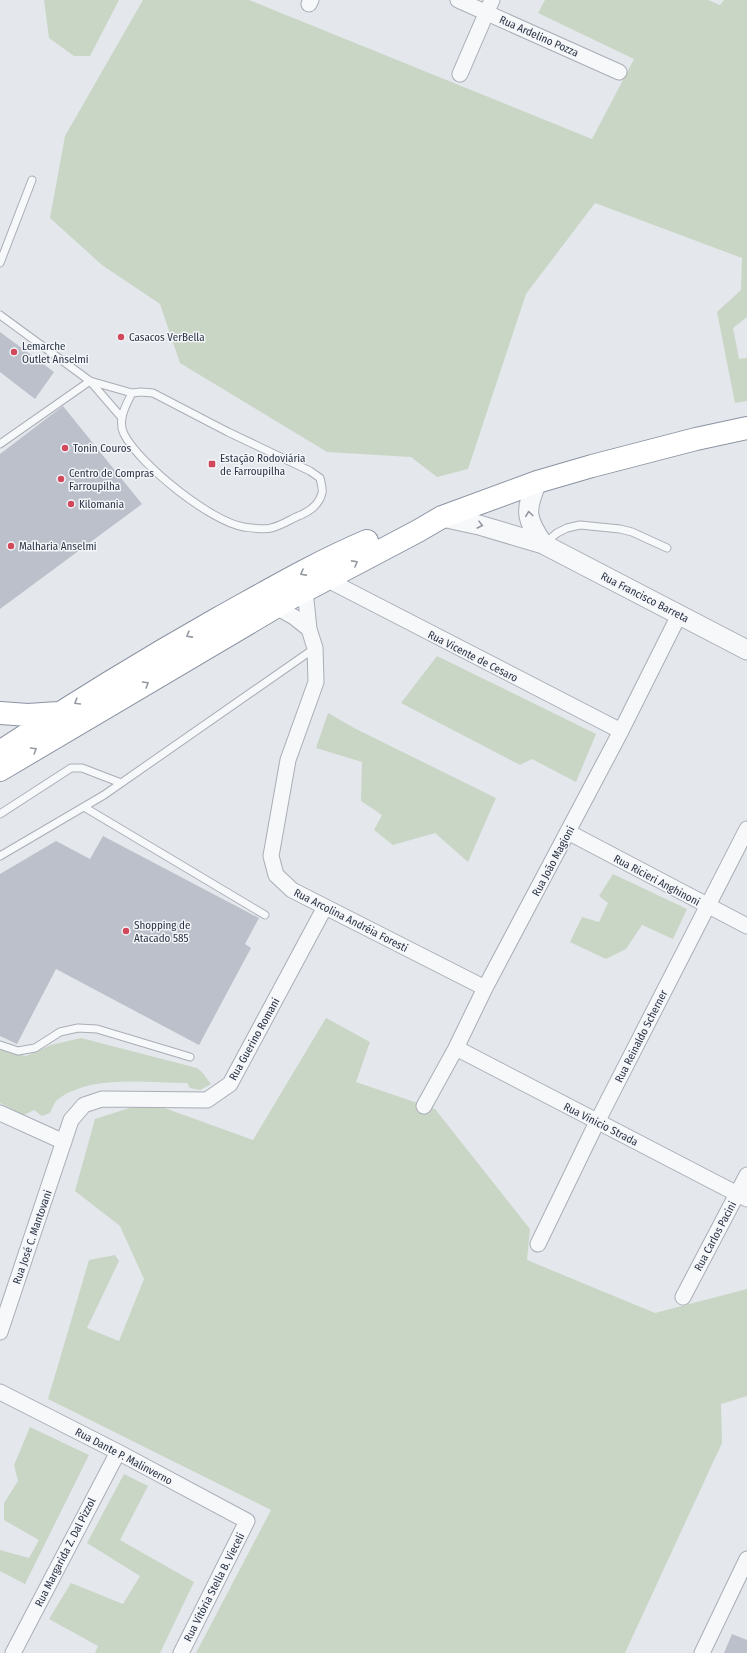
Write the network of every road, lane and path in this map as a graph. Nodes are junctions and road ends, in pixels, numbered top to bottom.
1 (458, 0) edge
2 (489, 6) edge
3 (619, 72) dead end
4 (460, 74) dead end
5 (32, 180) dead end
6 (0, 263) edge
7 (0, 315) edge
8 (90, 381) junction
9 (132, 393) junction
10 (122, 418) junction
11 (747, 428) edge
12 (0, 444) edge
13 (537, 482) junction
14 (442, 516) junction
15 (543, 544) junction
16 (667, 548) dead end
17 (326, 579) junction
18 (305, 590) junction
19 (276, 607) junction
20 (679, 615) junction
21 (309, 629) junction
22 (315, 648) junction
23 (747, 650) edge
24 (0, 713) edge
25 (59, 713) junction
26 (622, 731) junction
27 (0, 752) edge
28 (0, 770) edge
29 (121, 783) junction
30 (84, 807) junction
31 (0, 814) edge
32 (747, 829) edge
33 (568, 832) junction
34 (0, 856) edge
35 (707, 906) junction
36 (325, 907) junction
37 (265, 915) dead end
38 (747, 926) edge
39 (485, 988) junction
40 (0, 1045) edge
41 (456, 1048) junction
42 (190, 1058) dead end
43 (424, 1106) dead end
44 (0, 1113) edge
45 (597, 1122) junction
46 (64, 1142) junction
47 (747, 1175) edge
48 (742, 1196) edge
49 (538, 1244) dead end
50 (683, 1297) dead end
51 (0, 1332) edge
52 (0, 1392) edge
53 (118, 1452) junction
54 (247, 1521) joint
55 (747, 1559) edge
56 (13, 1653) edge
57 (181, 1653) edge
58 (702, 1653) edge

1 - 2 street, Rua Ardelino Pozza
2 - 3 street, Rua Ardelino Pozza
2 - 4 street
5 - 6 lane
7 - 8 lane
8 - 9 lane
8 - 10 lane
8 - 12 lane
9 - 10 lane
9 - 10 lane
11 - 13 highway
13 - 14 highway
15 -> 13 street, Rua Francisco Barreta
14 -> 15 street, Rua Francisco Barreta
17 -> 14 highway
14 -> 25 highway
15 - 16 lane
15 - 20 street, Rua Francisco Barreta
17 - 18 highway
17 - 26 street, Rua Vicente de Cesaro
18 - 19 highway
18 - 21 street, Rua Arcolina Andréia Foresti
19 - 21 street
28 -> 19 highway
20 - 23 street, Rua Francisco Barreta
20 - 26 street, Rua João Magioni
21 - 22 street, Rua Arcolina Andréia Foresti
22 - 29 lane
22 - 36 street, Rua Arcolina Andréia Foresti
24 - 25 highway
25 - 27 highway
26 - 33 street, Rua João Magioni
29 - 30 lane
29 - 31 lane
30 - 34 lane
30 - 37 lane
32 - 35 street, Rua Reinaldo Scherner
33 - 35 street, Rua Ricieri Anghinoni
33 - 39 street, Rua João Magioni
35 - 38 street, Rua Ricieri Anghinoni
35 - 45 street, Rua Reinaldo Scherner
36 - 39 street, Rua Arcolina Andréia Foresti
36 - 46 street, Rua Guerino Romani
39 - 41 street, Rua João Magioni
40 - 42 lane
41 - 43 street, Rua João Magioni
41 - 45 street, Rua Vinicio Strada
44 - 46 street
45 - 48 street, Rua Vinicio Strada
45 - 49 street, Rua Reinaldo Scherner
46 - 51 street, Rua José C. Mantovani
47 - 48 street, Rua Carlos Pacini
48 - 50 street, Rua Carlos Pacini
52 - 53 street, Rua Dante P. Malinverno
53 - 54 street, Rua Dante P. Malinverno
53 - 56 street, Rua Margarida Z. Dal Pizzol
54 - 57 street, Rua Vitória Stella B. Vieceli
55 - 58 street

